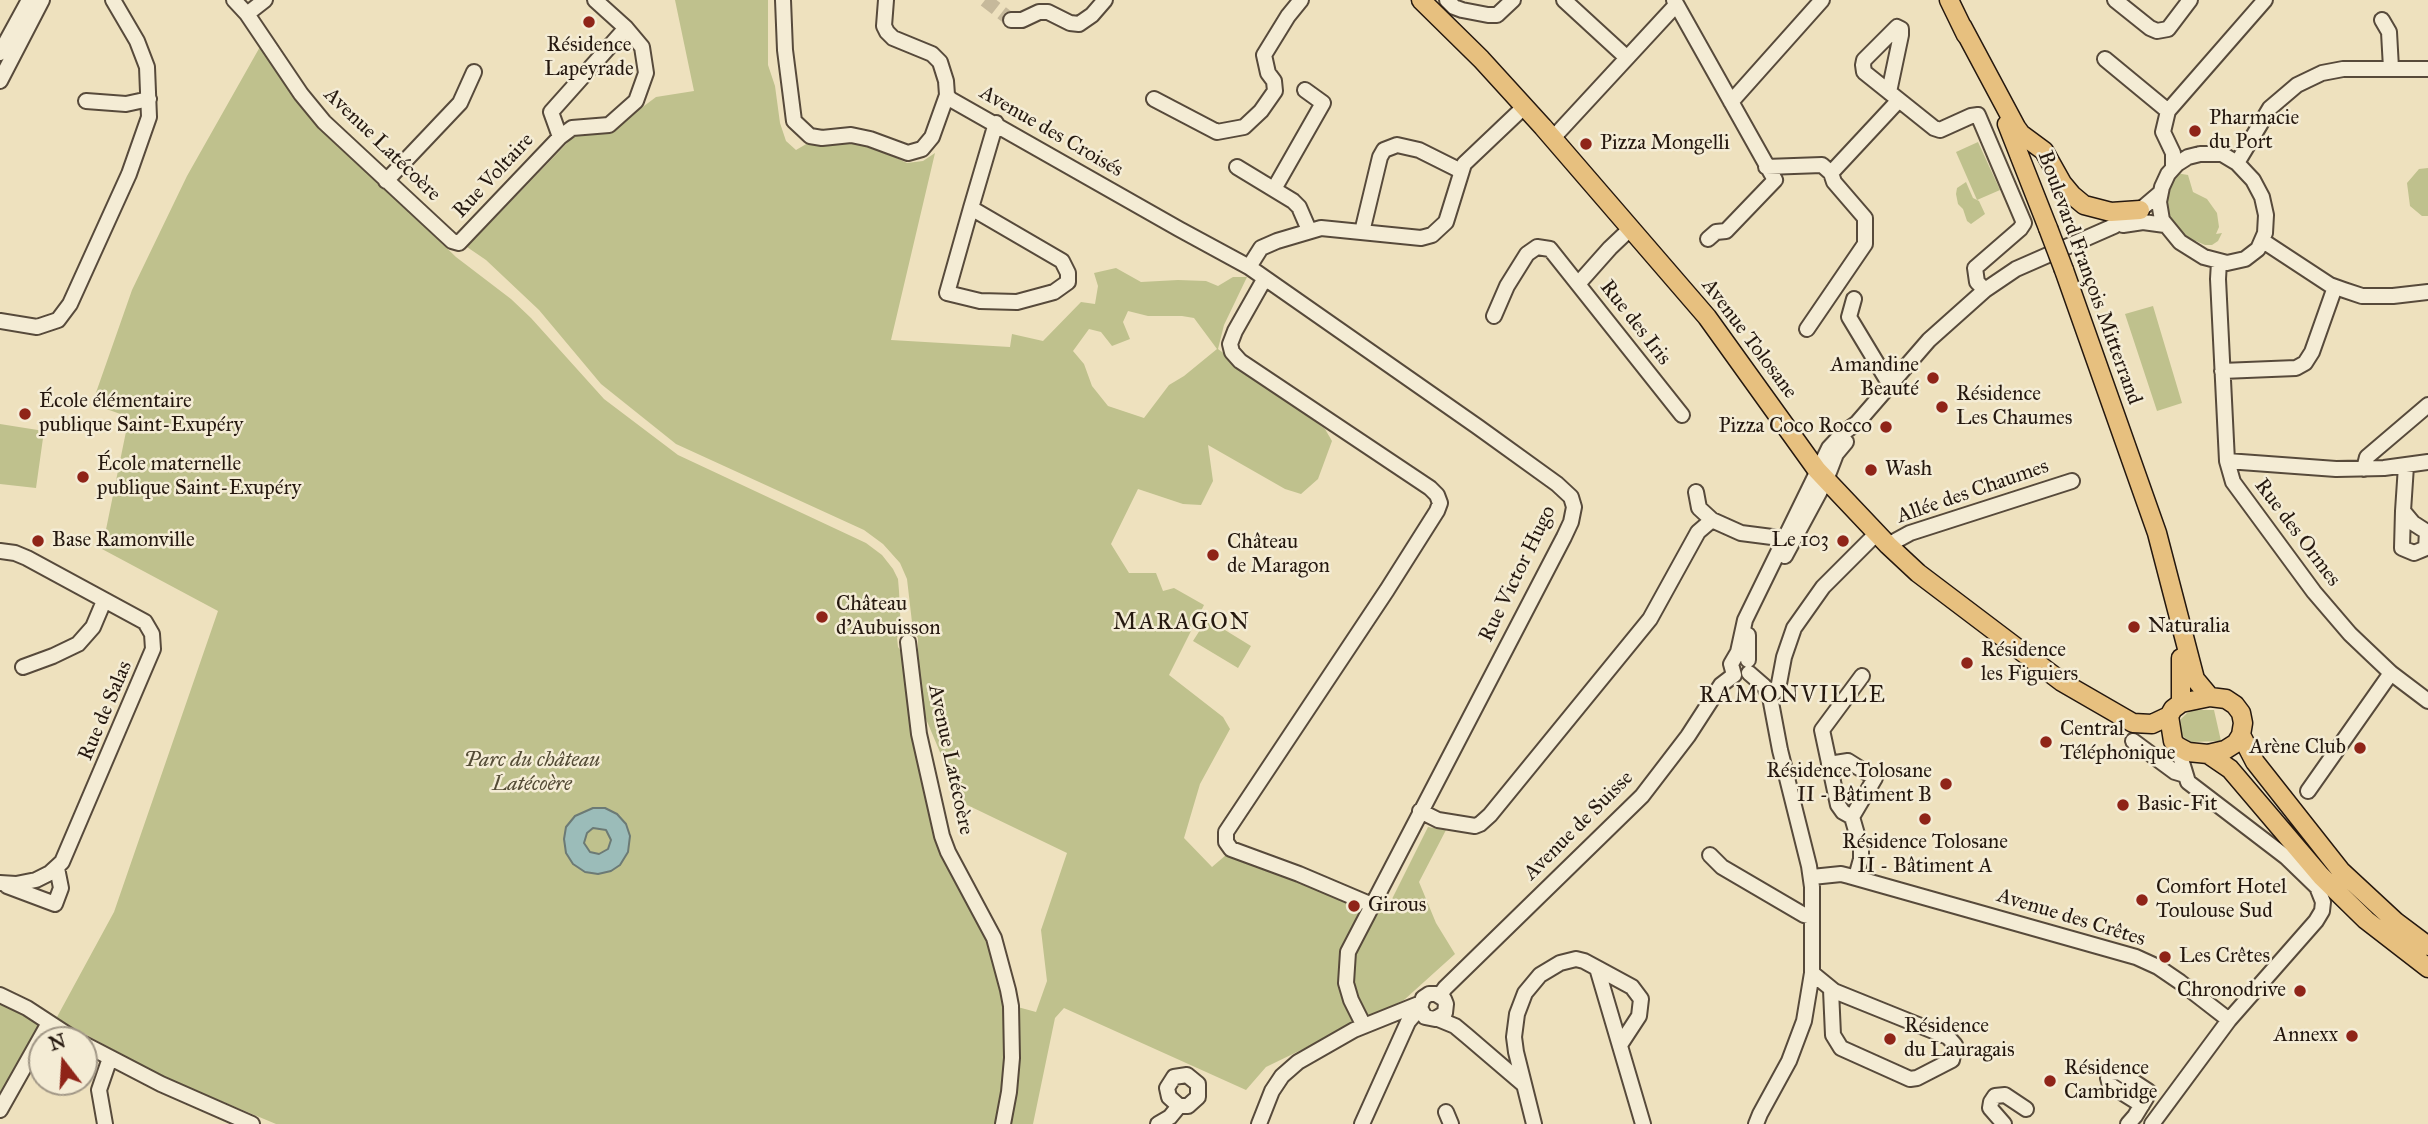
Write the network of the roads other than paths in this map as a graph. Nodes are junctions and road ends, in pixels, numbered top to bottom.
1 (29, 0) edge
2 (42, 0) edge
3 (113, 0) edge
4 (234, 0) edge
5 (265, 0) edge
6 (595, 0) edge
7 (783, 0) edge
8 (886, 0) edge
9 (1105, 0) edge
10 (1300, 0) edge
11 (1421, 0) edge
12 (1447, 0) edge
13 (1513, 0) edge
14 (1564, 0) edge
15 (1822, 0) edge
16 (1949, 0) edge
17 (2115, 0) edge
18 (2190, 0) edge
19 (1675, 2) edge
20 (2259, 2) edge
21 (247, 14) junction
22 (1011, 20) dead end
23 (2382, 20) dead end
24 (1962, 26) junction
25 (626, 28) junction
26 (0, 53) edge
27 (1626, 57) junction
28 (2105, 59) dead end
29 (2391, 68) junction
30 (2428, 69) edge
31 (474, 72) dead end
32 (0, 81) edge
33 (1305, 90) dead end
34 (947, 95) junction
35 (149, 99) junction
36 (1154, 99) dead end
37 (86, 101) dead end
38 (1731, 102) junction
39 (1524, 107) junction
40 (2166, 116) junction
41 (996, 123) junction
42 (560, 137) junction
43 (1553, 138) junction
44 (2196, 154) junction
45 (2237, 163) junction
46 (1237, 167) dead end
47 (1766, 167) junction
48 (2173, 168) junction
49 (1461, 171) junction
50 (1831, 173) junction
51 (386, 181) junction
52 (1274, 189) junction
53 (2160, 193) junction
54 (971, 208) junction
55 (2140, 210) junction
56 (2165, 225) junction
57 (2115, 226) junction
58 (1630, 229) junction
59 (1309, 230) junction
60 (1362, 232) junction
61 (1708, 239) dead end
62 (2263, 241) junction
63 (459, 243) joint
64 (2219, 262) junction
65 (1249, 267) junction
66 (1265, 278) junction
67 (1578, 284) junction
68 (2335, 287) junction
69 (1985, 290) junction
70 (2428, 292) edge
71 (1854, 299) dead end
72 (1494, 316) dead end
73 (0, 321) edge
74 (1807, 329) dead end
75 (2222, 371) junction
76 (1890, 385) junction
77 (2428, 405) edge
78 (1682, 415) dead end
79 (2227, 461) junction
80 (2428, 462) edge
81 (2406, 466) junction
82 (2364, 469) junction
83 (1821, 475) junction
84 (2072, 481) dead end
85 (1696, 492) dead end
86 (2403, 511) dead end
87 (1712, 520) junction
88 (1882, 539) junction
89 (1788, 541) junction
90 (0, 551) edge
91 (2169, 578) junction
92 (104, 601) junction
93 (908, 642) dead end
94 (1742, 666) junction
95 (23, 667) dead end
96 (2391, 673) junction
97 (1862, 676) dead end
98 (2062, 682) junction
99 (1770, 696) junction
100 (2426, 696) edge
101 (2210, 697) junction
102 (2175, 709) junction
103 (2241, 735) junction
104 (2133, 741) dead end
105 (2175, 744) junction
106 (2203, 754) junction
107 (1829, 764) junction
108 (2189, 781) junction
109 (2308, 791) dead end
110 (1420, 811) junction
111 (1852, 817) junction
112 (1710, 855) dead end
113 (57, 867) junction
114 (1815, 877) junction
115 (1856, 877) junction
116 (1, 883) edge
117 (1372, 905) junction
118 (1812, 914) junction
119 (2428, 946) edge
120 (1597, 968) junction
121 (2428, 968) edge
122 (1812, 972) junction
123 (1831, 990) junction
124 (0, 995) edge
125 (1443, 1000) junction
126 (1427, 1012) junction
127 (2229, 1020) junction
128 (50, 1023) junction
129 (55, 1026) edge
130 (1364, 1026) junction
131 (1467, 1036) junction
132 (1515, 1045) junction
133 (1620, 1045) junction
134 (98, 1052) edge
135 (1489, 1055) junction
136 (110, 1058) junction
137 (1522, 1084) junction
138 (2141, 1105) dead end
139 (1179, 1106) dead end
140 (2026, 1109) dead end
141 (0, 1110) edge
142 (105, 1124) edge
143 (252, 1124) edge
144 (1003, 1124) edge
145 (1158, 1124) edge
146 (1259, 1124) edge
147 (1362, 1124) edge
148 (1534, 1124) edge
149 (1643, 1124) edge
150 (1756, 1124) edge
151 (2004, 1124) edge
152 (2128, 1124) edge
153 (2152, 1124) edge

1 - 26 street
2 - 32 street
3 - 35 street
4 - 21 street, Avenue Latécoère
5 - 21 street
6 - 25 street, Rue Voltaire
7 - 34 street
8 - 34 street, Avenue des Croisés
9 - 22 street
10 - 36 street
11 - 39 main road, Avenue Tolosane
12 - 13 street
14 - 27 street
15 - 38 street
16 - 24 main road, Boulevard François Mitterrand
17 - 18 street
19 - 27 street
19 - 38 street
20 - 40 street
21 - 51 street, Avenue Latécoère
23 - 29 street
24 - 55 main road
24 - 91 main road, Boulevard François Mitterrand, bridge
25 - 42 street, Rue Voltaire
25 - 42 street, Rue Voltaire
27 - 43 street
28 - 40 street
29 - 30 street
29 - 45 street
31 - 51 street
33 - 52 street
34 - 41 street, Avenue des Croisés
35 - 37 street
35 - 73 street
38 - 47 street
39 - 43 main road, Avenue Tolosane
39 - 49 street
40 - 44 street
40 - 48 street
41 - 54 street
41 - 65 street, Avenue des Croisés
42 - 63 street, Rue Voltaire
43 - 58 main road, Avenue Tolosane
44 - 45 street
44 - 48 street
45 - 62 street
46 - 52 street
47 - 50 street
47 - 61 street
48 - 53 street
49 - 60 street
49 - 60 street
50 - 69 street
50 - 74 street
51 - 63 street, Avenue Latécoère
52 - 59 street
53 - 55 street
53 - 56 street
54 - 54 street
55 - 57 street
56 - 57 street
56 - 64 street
57 - 69 street, Avenue de Suisse
58 - 67 street, Rue des Iris
58 - 83 main road, Avenue Tolosane
59 - 60 street
59 - 65 street
62 - 64 street
62 - 68 street
64 - 75 street, Rue des Ormes
65 - 66 street, Rue Victor Hugo
66 - 110 street, Rue Victor Hugo
66 - 117 street
67 - 72 street
67 - 78 street, Rue des Iris
68 - 70 street
68 - 75 street
69 - 76 street, Avenue de Suisse
71 - 76 street
75 - 79 street, Rue des Ormes
76 - 83 street, Avenue de Suisse
77 - 82 street
79 - 82 street
79 - 96 street, Rue des Ormes
80 - 81 street
81 - 82 street
81 - 86 street
83 - 88 main road, Avenue Tolosane
83 - 89 street, Avenue de Suisse
84 - 88 street, Allée des Chaumes
85 - 87 street
87 - 89 street
87 - 110 street
88 - 98 main road, Avenue Tolosane
88 - 99 street, Allée des Chaumes
89 - 94 street, Avenue de Suisse
90 - 92 street, Rue de Salas
91 - 101 main road, Boulevard François Mitterrand
91 - 102 main road, Boulevard François Mitterrand
92 - 95 street
92 - 113 street, Rue de Salas
93 - 144 street, Avenue Latécoère
94 - 99 street
94 - 125 street, Avenue de Suisse
96 - 100 street, Rue des Ormes
96 - 109 street
97 - 107 street
98 - 102 main road, Avenue Tolosane
98 - 105 main road, Avenue Tolosane
99 - 114 street
101 - 102 main road
101 - 103 main road
102 - 105 main road
103 - 106 main road
103 - 119 main road
104 - 108 street
105 - 106 main road
105 - 108 street
106 - 108 street
106 - 121 main road
107 - 111 street
107 - 111 street
108 - 127 street
110 - 117 street, Rue Victor Hugo
111 - 115 street
112 - 118 street
113 - 116 street
113 - 116 street
114 - 115 street, Avenue des Crêtes
114 - 118 street
115 - 127 street, Avenue des Crêtes
117 - 130 street, Rue Victor Hugo
118 - 122 street
120 - 132 street
120 - 133 street
120 - 133 street
122 - 123 street
122 - 150 street
123 - 123 street
124 - 128 street
125 - 126 street, Avenue de Suisse
125 - 126 street, Avenue de Suisse
125 - 131 street
126 - 130 street
126 - 131 street
126 - 147 street, Avenue de Suisse
127 - 153 street
128 - 129 street
128 - 141 street
130 - 146 street
131 - 135 street
132 - 135 street
132 - 137 street
133 - 149 street
134 - 136 street
135 - 137 street
136 - 142 street
136 - 143 street
137 - 148 street
138 - 152 street
139 - 145 street
140 - 151 street

